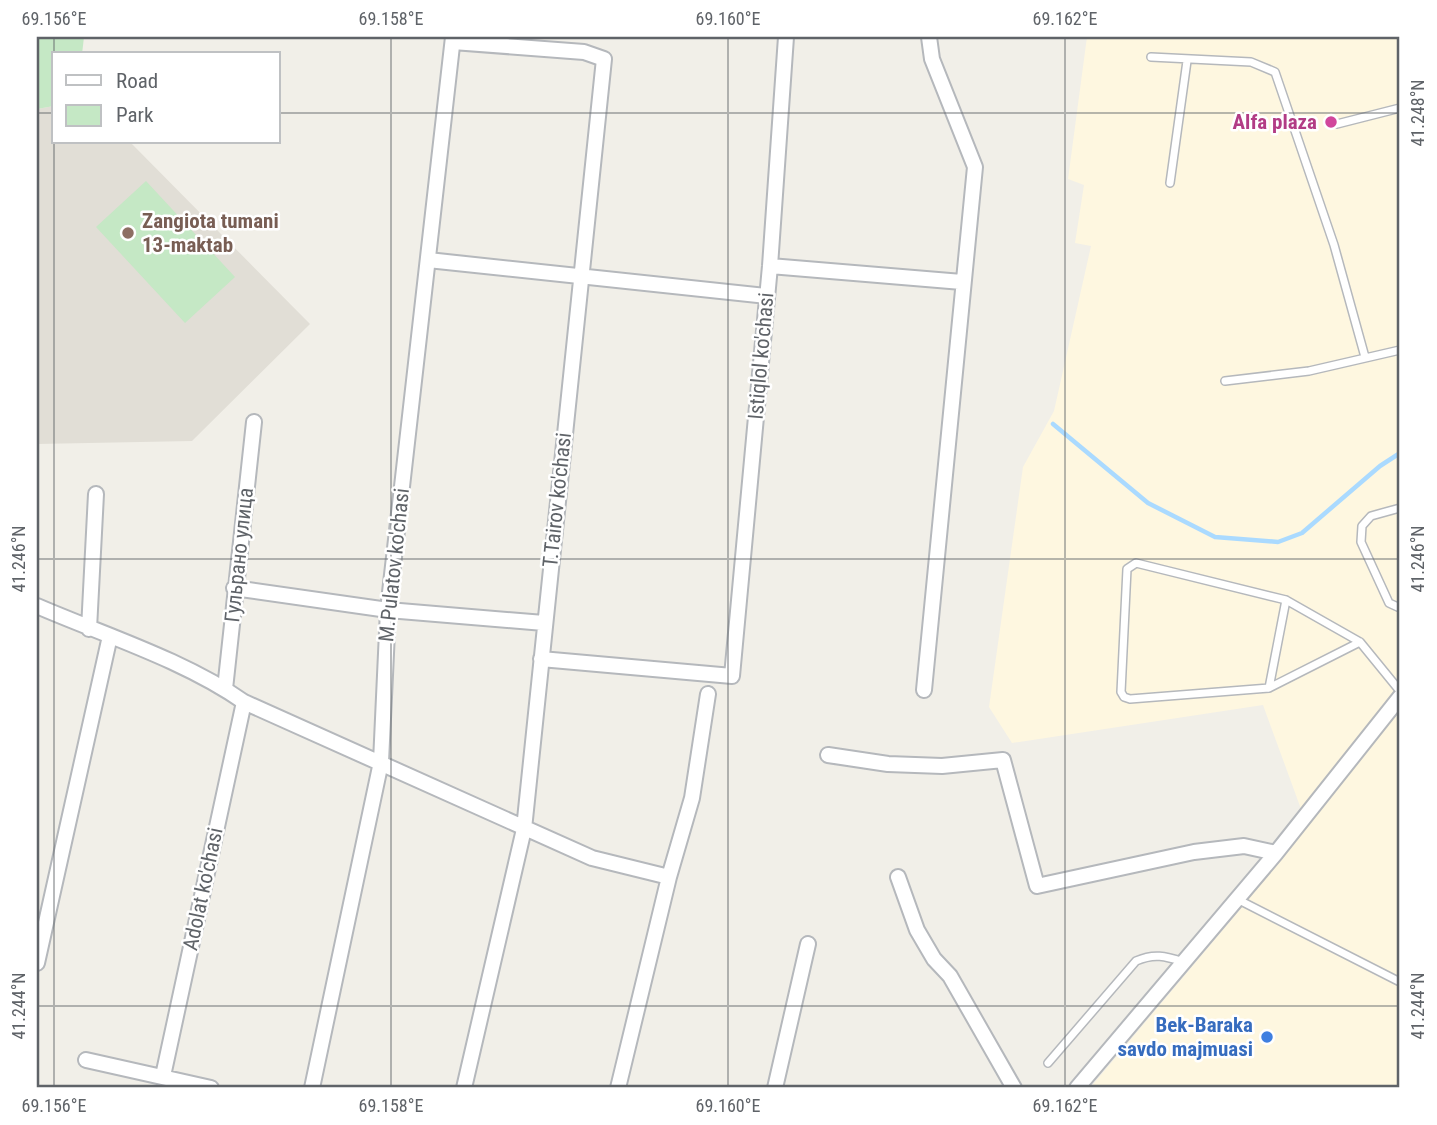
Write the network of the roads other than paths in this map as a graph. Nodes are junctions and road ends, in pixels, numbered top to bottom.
1 (786, 37) edge
2 (929, 37) edge
3 (453, 39) edge
4 (1152, 57) dead end
5 (1187, 61) junction
6 (1400, 108) edge
7 (1337, 124) dead end
8 (1170, 183) dead end
9 (428, 260) junction
10 (770, 267) junction
11 (581, 276) junction
12 (962, 282) junction
13 (767, 296) junction
14 (1400, 350) edge
15 (1365, 357) junction
16 (1225, 380) dead end
17 (254, 422) dead end
18 (96, 494) dead end
19 (1400, 508) edge
20 (234, 588) junction
21 (1286, 600) junction
22 (37, 606) edge
23 (1400, 608) edge
24 (388, 610) junction
25 (544, 623) junction
26 (89, 629) junction
27 (110, 636) junction
28 (1360, 642) junction
29 (541, 659) junction
30 (1269, 688) junction
31 (225, 689) junction
32 (924, 690) dead end
33 (1400, 691) edge
34 (708, 694) dead end
35 (1400, 697) edge
36 (244, 702) junction
37 (828, 755) dead end
38 (381, 762) junction
39 (524, 829) junction
40 (1276, 853) junction
41 (669, 877) junction
42 (898, 877) dead end
43 (1237, 899) junction
44 (808, 944) dead end
45 (1184, 962) junction
46 (37, 963) edge
47 (1400, 982) edge
48 (86, 1060) dead end
49 (1048, 1063) dead end
50 (163, 1076) junction
51 (211, 1088) edge
52 (312, 1088) edge
53 (464, 1088) edge
54 (618, 1088) edge
55 (775, 1088) edge
56 (1014, 1088) edge
57 (1077, 1088) edge

1 - 10 street, Istiqlol ko'chasi
2 - 12 street
3 - 9 street, M.Pulatov ko'chasi
3 - 11 street, T.Tairov ko'chasi
4 - 5 lane
5 - 8 lane
5 - 15 lane
6 - 7 lane
9 - 11 street
9 - 24 street, M.Pulatov ko'chasi
10 - 12 street
10 - 13 street, Istiqlol ko'chasi
11 - 13 street
11 - 25 street, T.Tairov ko'chasi
12 - 32 street
13 - 29 street, Istiqlol ko'chasi
14 - 15 lane
15 - 16 lane
17 - 20 street, Гульрано улица
18 - 26 street
19 - 23 lane
20 - 24 street
20 - 31 street, Гульрано улица
21 - 28 lane
21 - 30 lane
21 - 30 lane
22 - 26 street
24 - 25 street
24 - 38 street, M.Pulatov ko'chasi
25 - 29 street, T.Tairov ko'chasi
26 - 27 street
27 - 31 street
27 - 46 street
28 - 30 lane
28 - 33 lane
29 - 39 street, T.Tairov ko'chasi
31 - 36 street
34 - 41 street
35 - 40 street
36 - 38 street
36 - 50 street, Adolat ko'chasi
37 - 40 street
38 - 39 street
38 - 52 street, M.Pulatov ko'chasi
39 - 41 street
39 - 53 street, T.Tairov ko'chasi
40 - 43 street
41 - 54 street
42 - 56 street
43 - 45 street
43 - 47 lane
44 - 55 street
45 - 49 lane
45 - 57 street
48 - 50 street
50 - 51 street

